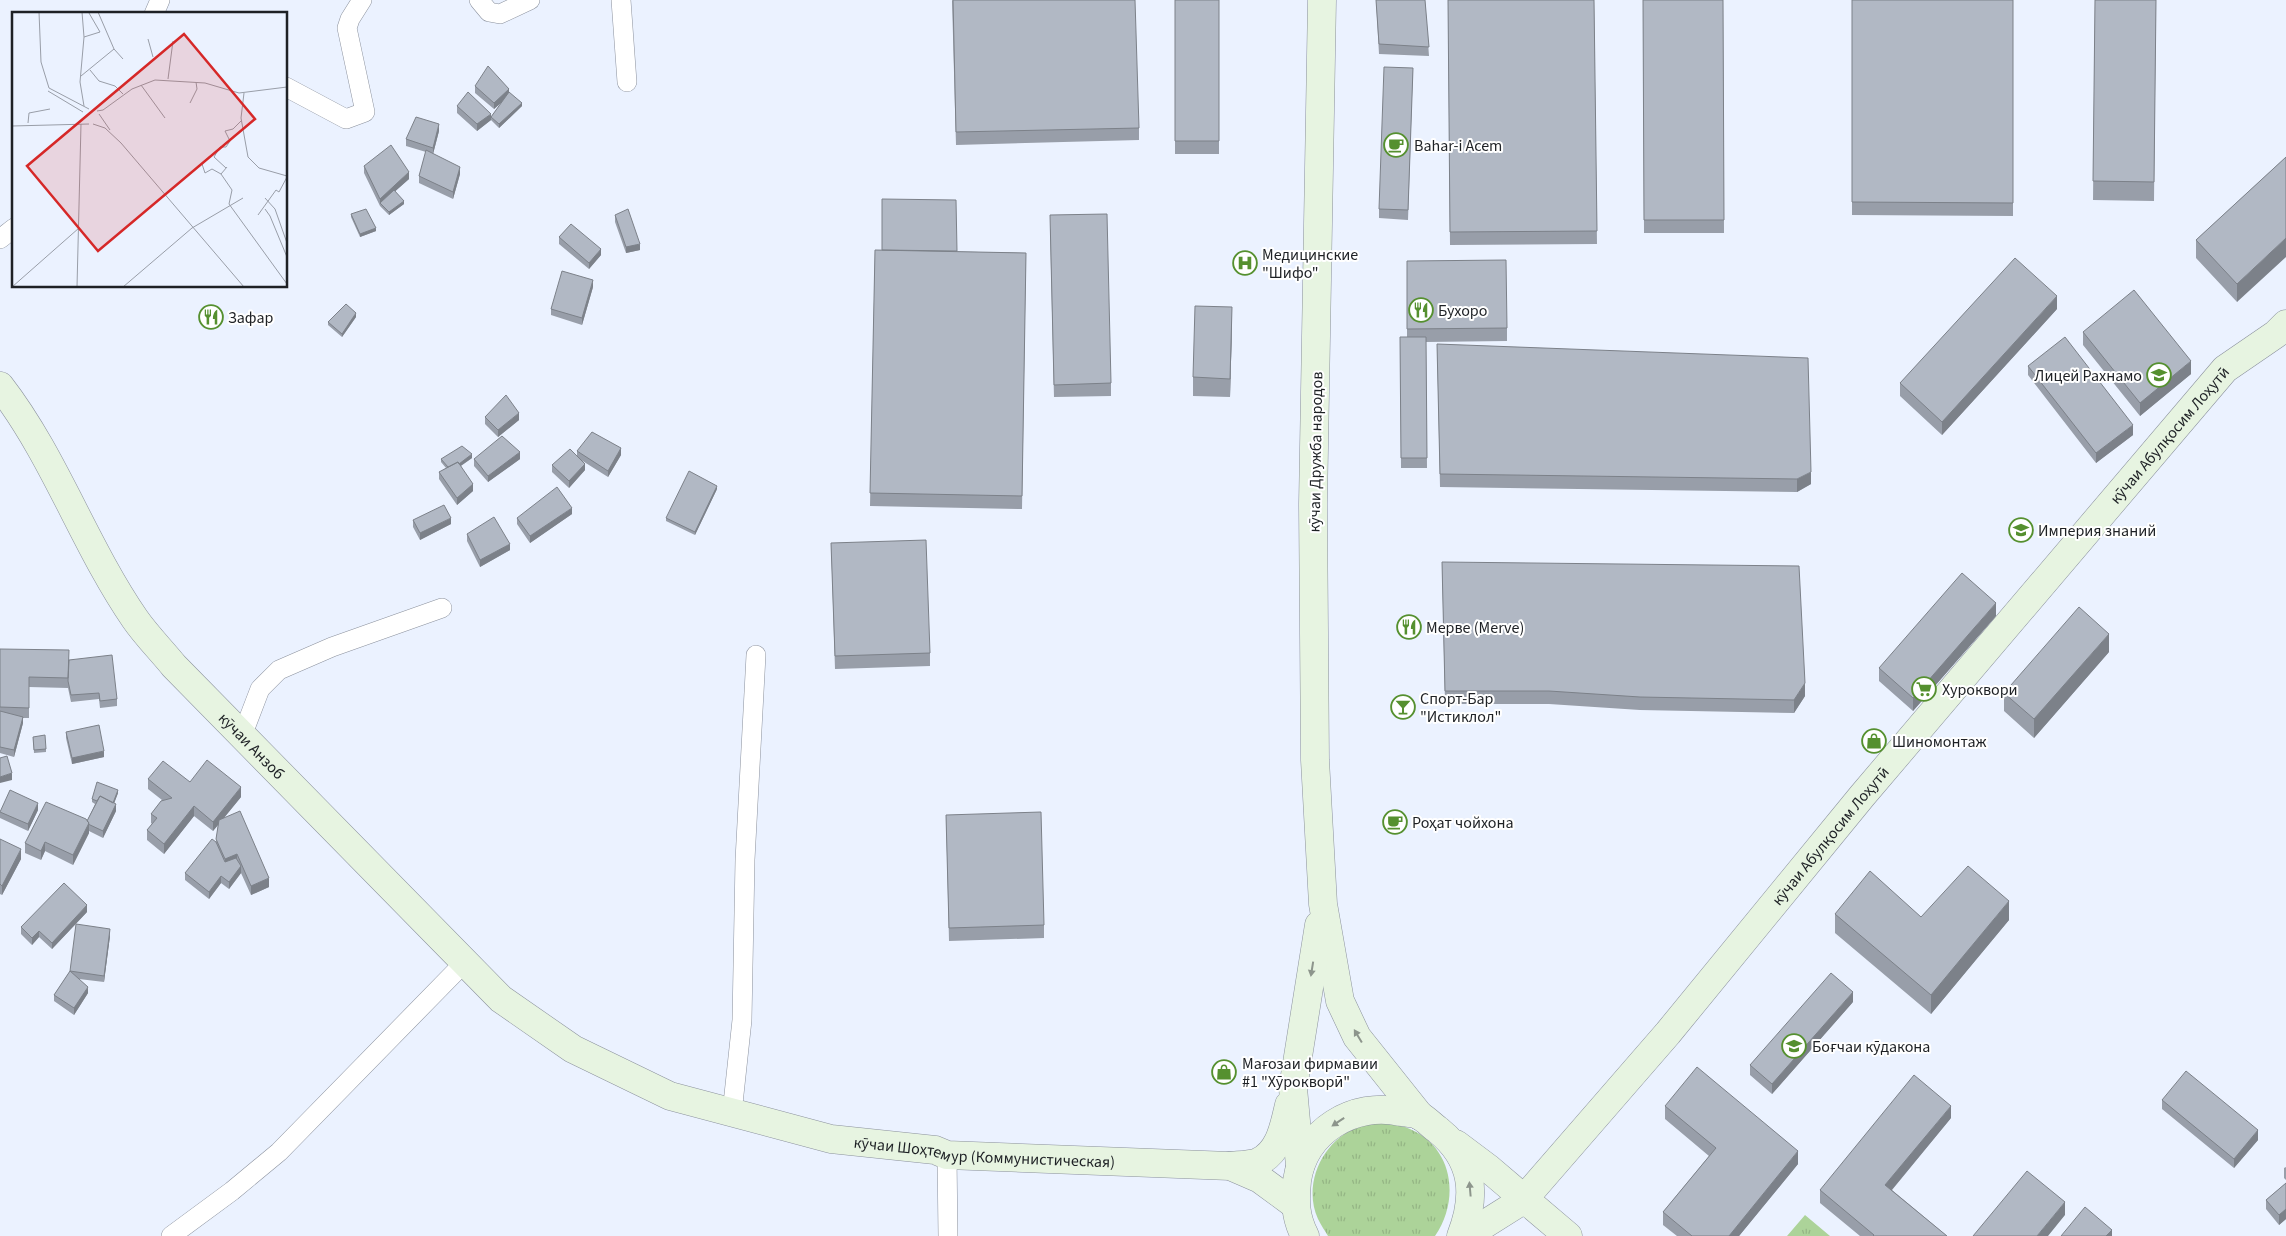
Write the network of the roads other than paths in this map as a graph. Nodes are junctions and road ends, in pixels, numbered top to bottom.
1 (160, 0) edge
2 (362, 0) edge
3 (479, 0) edge
4 (530, 0) edge
5 (621, 0) edge
6 (1322, 0) edge
7 (155, 12) edge
8 (627, 82) dead end
9 (288, 88) edge
10 (12, 230) edge
11 (0, 239) edge
12 (2283, 331) edge
13 (0, 386) edge
14 (442, 608) dead end
15 (756, 655) dead end
16 (242, 736) junction
17 (1323, 904) junction
18 (464, 963) junction
19 (1294, 1088) junction
20 (670, 1096) joint
21 (732, 1113) junction
22 (1420, 1116) junction
23 (1452, 1142) junction
24 (947, 1155) junction
25 (1230, 1166) junction
26 (1300, 1166) junction
27 (1523, 1200) junction
28 (1294, 1204) junction
29 (171, 1236) edge
30 (948, 1236) edge
31 (1304, 1236) edge
32 (1461, 1236) edge
33 (1466, 1236) edge
34 (1568, 1236) edge

1 - 7 street
2 - 9 street
3 - 4 street
5 - 8 street
6 - 17 street, кӯчаи Дружба народов
10 - 11 street
12 - 27 street, кӯчаи Абулқосим Лоҳутӣ
13 - 16 street, кӯчаи Анзоб
14 - 16 street
15 - 21 street
16 - 18 street, кӯчаи Анзоб
17 -> 19 street
22 -> 17 street
18 - 20 street, кӯчаи Анзоб
18 - 29 street
19 - 25 street
19 - 26 street
20 - 21 street, кӯчаи Шоҳтемур (Коммунистическая)
21 - 24 street, кӯчаи Шоҳтемур (Коммунистическая)
22 - 23 street
22 -> 26 street
23 - 27 street
32 -> 23 street
24 - 25 street, кӯчаи Шоҳтемур (Коммунистическая)
24 - 30 street
25 - 28 street, кӯчаи Шоҳтемур (Коммунистическая)
26 - 28 street
27 - 33 street, кӯчаи Абулқосим Лоҳутӣ
27 - 34 street
28 - 31 street

